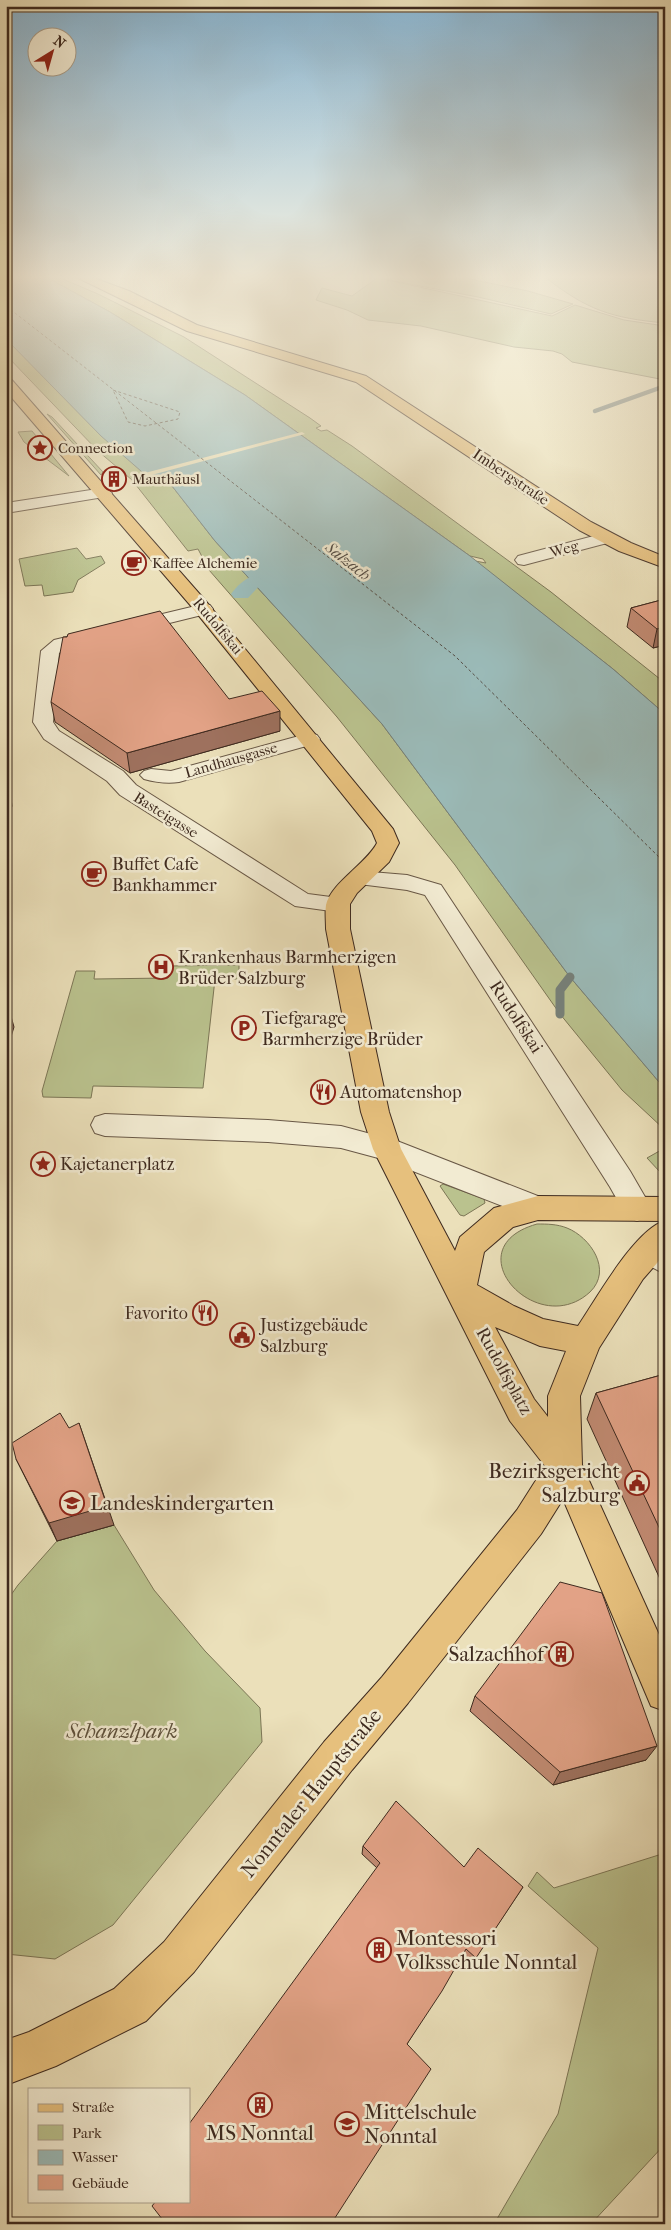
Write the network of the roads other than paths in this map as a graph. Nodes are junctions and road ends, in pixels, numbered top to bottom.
1 (364, 381) edge
2 (6, 382) edge
3 (104, 493) junction
4 (6, 508) edge
5 (605, 538) junction
6 (524, 560) dead end
7 (665, 563) edge
8 (204, 609) junction
9 (310, 739) junction
10 (151, 776) dead end
11 (359, 878) junction
12 (338, 904) junction
13 (105, 1125) dead end
14 (387, 1149) junction
15 (538, 1208) junction
16 (651, 1209) edge
17 (659, 1248) edge
18 (460, 1290) junction
19 (586, 1340) junction
20 (565, 1465) junction
21 (665, 1692) edge
22 (6, 2063) edge

1 - 5 main road, Imbergstraße
2 - 3 main road, Rudolfskai
3 - 4 street
3 - 8 main road, Rudolfskai
5 - 6 street, Weg
5 - 7 main road, Imbergstraße
8 - 9 main road, Rudolfskai
8 - 12 street, Basteigasse
9 - 10 street, Landhausgasse
9 - 11 main road, Rudolfskai
11 - 12 main road, Rudolfskai
11 - 16 street, Rudolfskai
12 - 14 main road
13 - 14 street
14 - 15 street
14 - 18 main road, Rudolfsplatz
15 - 16 main road
15 - 18 main road
17 - 19 main road
18 - 19 main road, Rudolfsplatz
18 - 20 main road, Rudolfsplatz
19 - 20 main road
20 - 21 main road
20 - 22 main road, Nonntaler Hauptstraße

